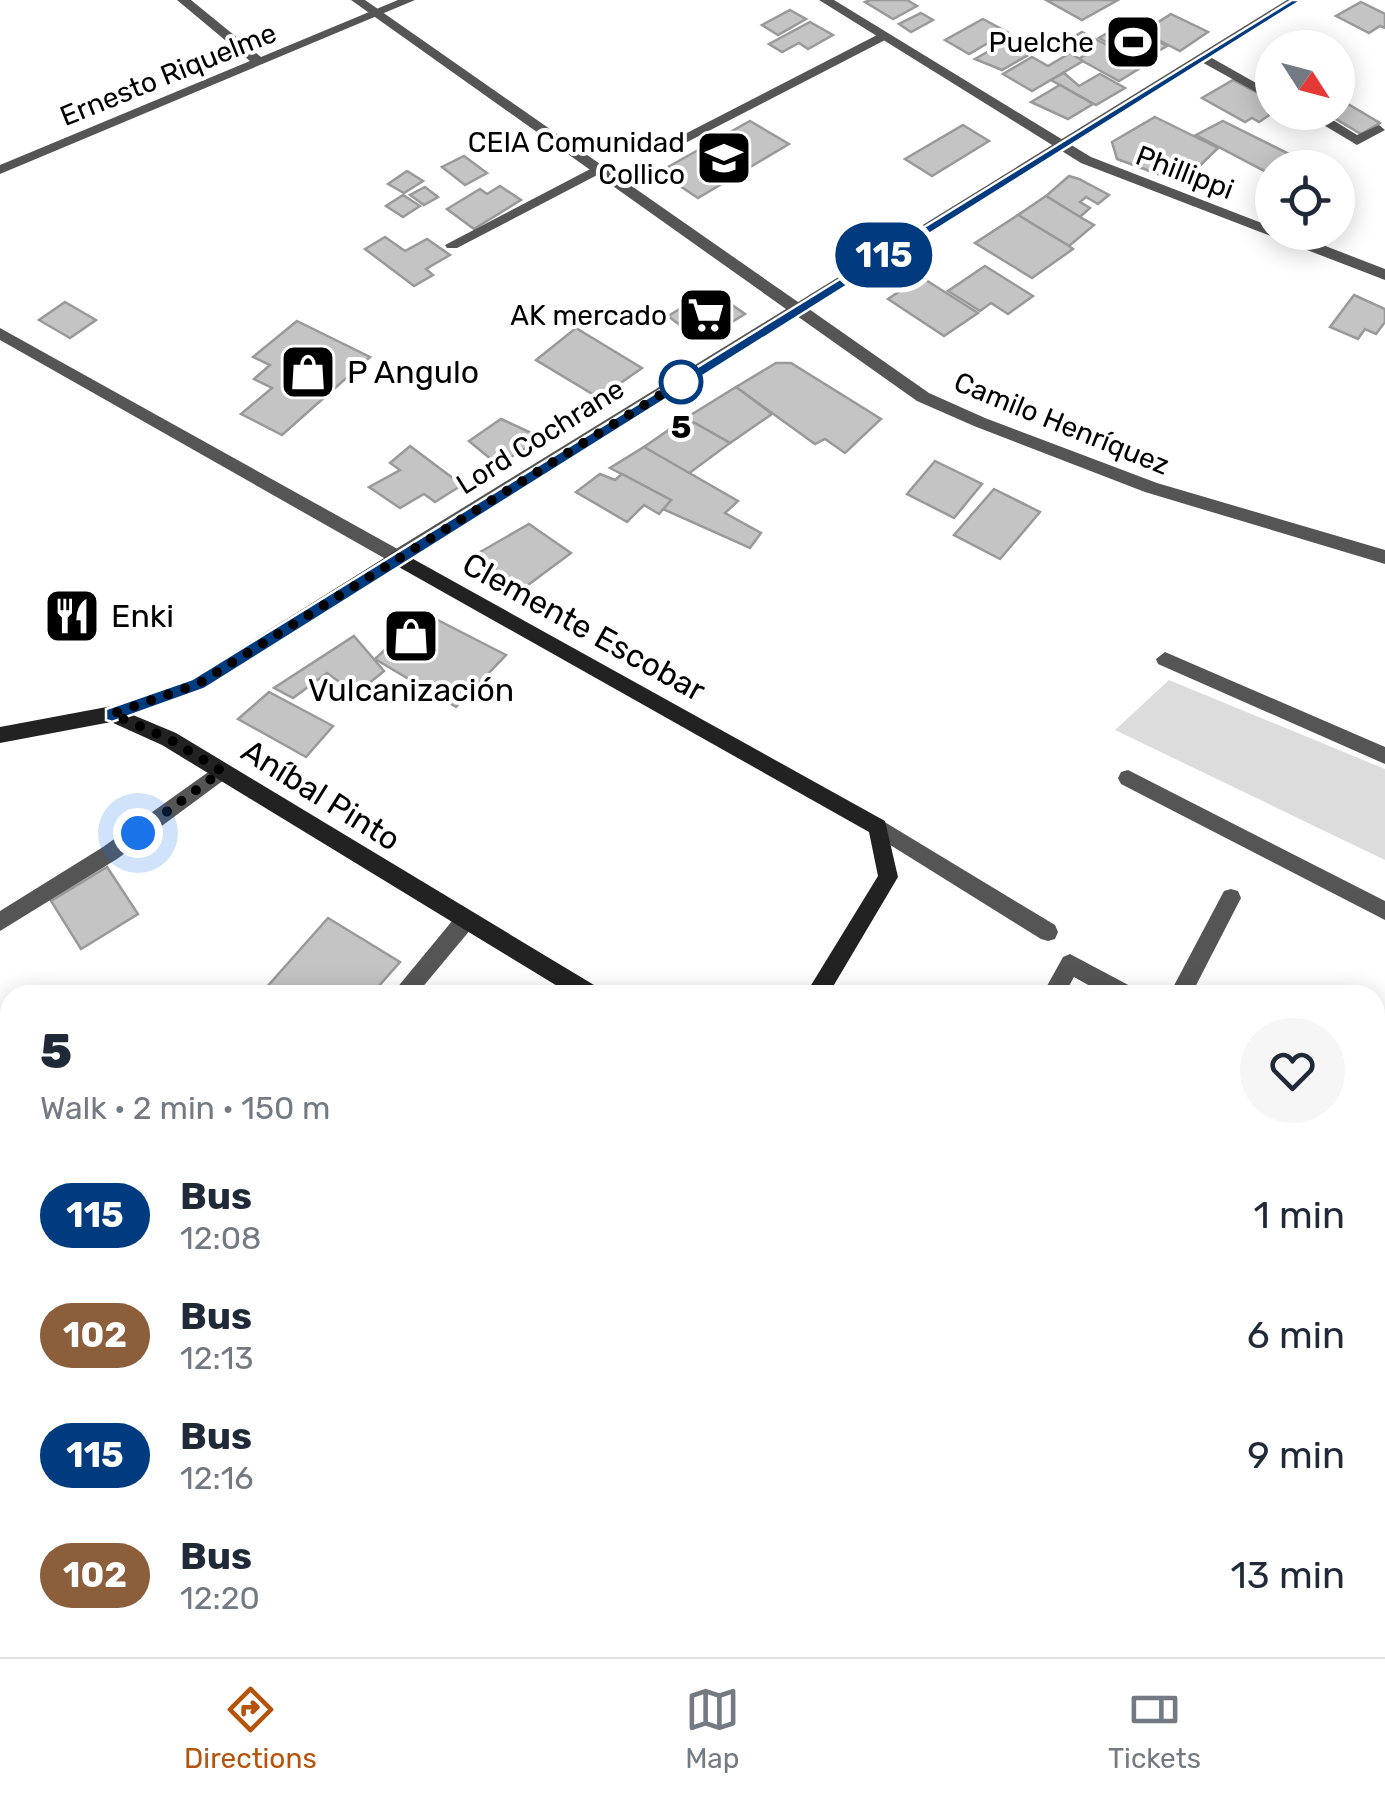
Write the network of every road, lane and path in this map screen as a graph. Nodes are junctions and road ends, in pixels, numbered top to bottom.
1 (184, 0) edge
2 (357, 0) edge
3 (410, 0) edge
4 (825, 0) edge
5 (1296, 0) edge
6 (376, 14) junction
7 (884, 37) junction
8 (1203, 57) junction
9 (260, 63) junction
10 (1255, 87) edge
11 (1379, 129) dead end
12 (1340, 130) edge
13 (1058, 145) junction
14 (658, 152) dead end
15 (598, 168) junction
16 (0, 170) edge
17 (1255, 225) edge
18 (452, 245) dead end
19 (1320, 250) edge
20 (1385, 275) edge
21 (797, 308) junction
22 (0, 333) edge
23 (398, 556) junction
24 (1385, 557) edge
25 (1165, 660) dead end
26 (112, 714) junction
27 (0, 735) edge
28 (1385, 756) edge
29 (222, 771) junction
30 (1128, 778) dead end
31 (878, 827) junction
32 (1231, 898) dead end
33 (1385, 911) edge
34 (0, 922) edge
35 (464, 922) junction
36 (1048, 932) dead end
37 (410, 985) edge
38 (574, 985) edge
39 (822, 985) edge
40 (1058, 985) edge
41 (1108, 985) edge
42 (1185, 985) edge

1 - 9 street
2 - 6 street, Camilo Henríquez
3 - 6 street, Ernesto Riquelme
4 - 7 street, Phillippi
5 - 8 street, Lord Cochrane
6 - 9 street, Ernesto Riquelme
6 - 15 street, Camilo Henríquez
7 - 13 street, Phillippi
7 - 14 street
8 - 10 street
8 - 13 street, Lord Cochrane
9 - 16 street, Ernesto Riquelme
11 - 12 street
13 - 17 street, Phillippi
13 - 21 street, Lord Cochrane
15 - 18 street
15 - 21 street, Camilo Henríquez
19 - 20 street, Phillippi
21 - 23 street, Lord Cochrane
21 - 24 street, Camilo Henríquez
22 - 23 street, Clemente Escobar
23 - 26 main road, Lord Cochrane
23 - 31 main road, Clemente Escobar
25 - 28 street
26 - 27 main road
26 - 29 main road, Aníbal Pinto
29 - 34 street
29 - 35 main road, Aníbal Pinto
30 - 33 street
31 - 36 street, Clemente Escobar
31 - 39 main road
32 - 42 street
35 - 37 street
35 - 38 main road, Aníbal Pinto
40 - 41 street

